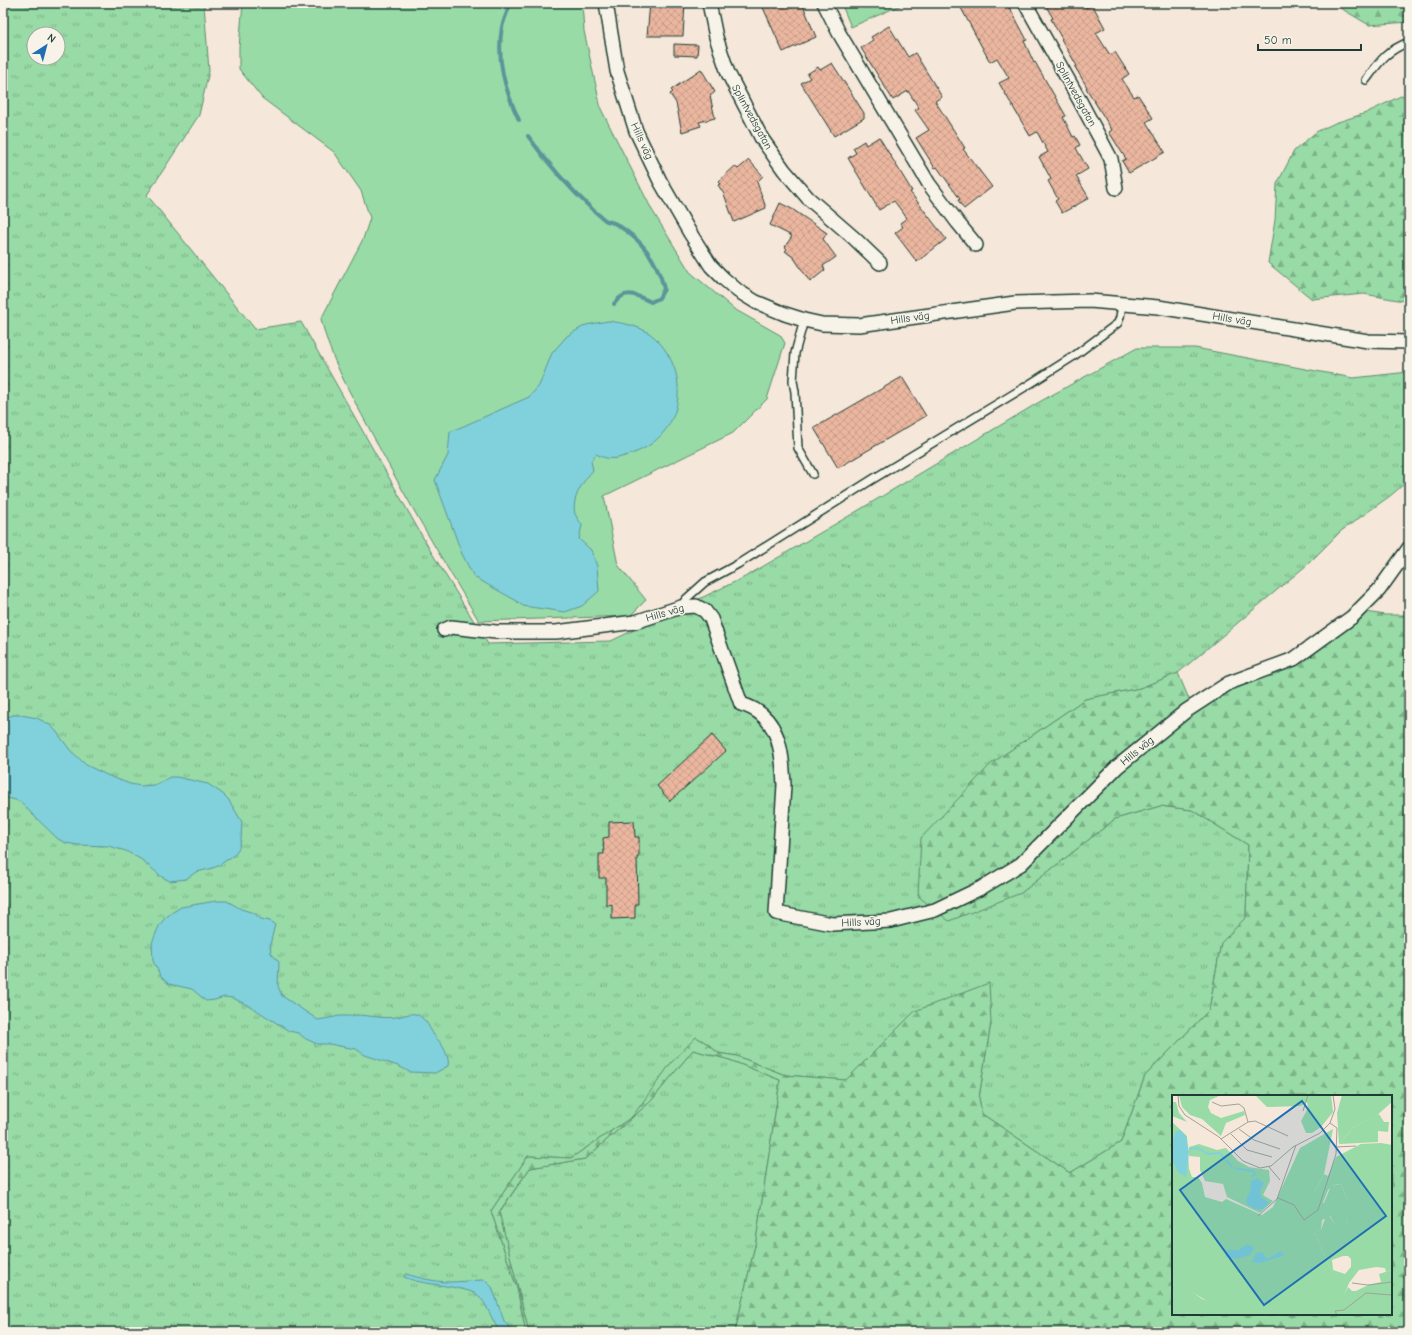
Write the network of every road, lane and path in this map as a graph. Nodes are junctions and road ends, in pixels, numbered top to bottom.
1 (606, 3) edge
2 (709, 3) edge
3 (824, 3) edge
4 (1025, 3) edge
5 (1409, 42) edge
6 (1366, 80) dead end
7 (1116, 188) dead end
8 (976, 244) dead end
9 (880, 263) dead end
10 (1122, 304) junction
11 (804, 320) junction
12 (1409, 342) edge
13 (813, 474) dead end
14 (1409, 548) edge
15 (681, 607) junction
16 (444, 630) dead end

1 - 11 street, Hills väg
2 - 9 street, Splintvedsgatan
3 - 8 street
4 - 7 street, Splintvedsgatan
5 - 6 lane
10 - 11 street, Hills väg
10 - 12 street, Hills väg
10 - 15 lane
11 - 13 lane
14 - 15 street, Hills väg
15 - 16 street, Hills väg

